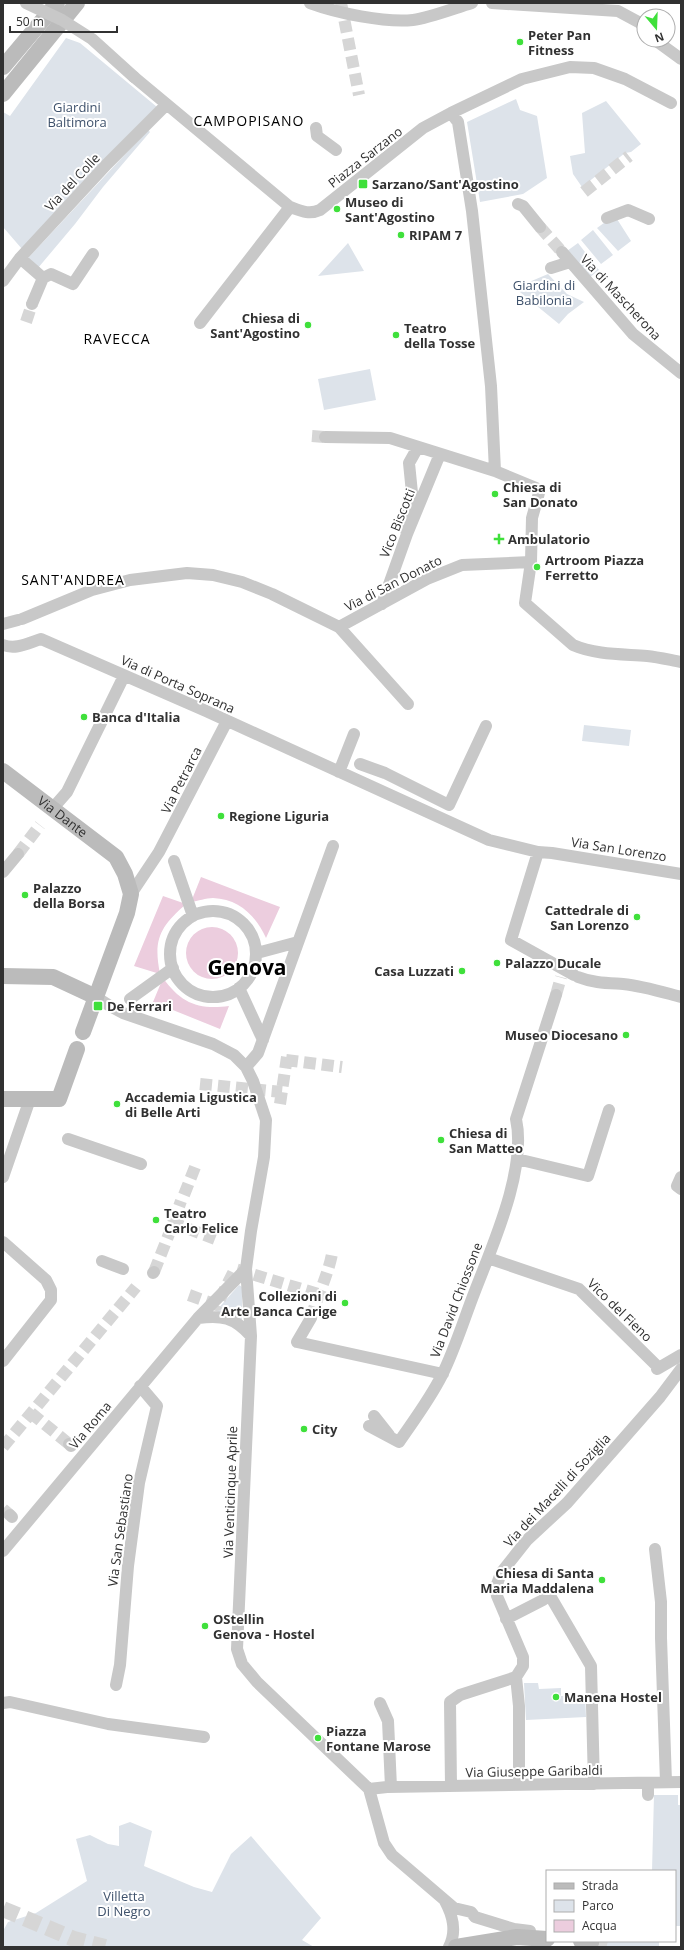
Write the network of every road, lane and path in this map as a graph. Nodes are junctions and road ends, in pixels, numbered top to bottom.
1 (26, 3) edge
2 (47, 3) edge
3 (57, 3) edge
4 (77, 3) edge
5 (310, 3) edge
6 (472, 3) edge
7 (493, 4) edge
8 (636, 20) edge
9 (34, 30) junction
10 (666, 48) edge
11 (3, 54) edge
12 (681, 59) edge
13 (3, 67) edge
14 (3, 83) edge
15 (3, 94) edge
16 (671, 103) dead end
17 (166, 105) junction
18 (451, 113) junction
19 (316, 128) dead end
20 (336, 150) dead end
21 (518, 204) dead end
22 (290, 207) junction
23 (607, 218) dead end
24 (649, 218) dead end
25 (540, 227) tunnel mouth
26 (562, 252) tunnel mouth
27 (93, 254) dead end
28 (20, 258) junction
29 (570, 262) junction
30 (551, 268) dead end
31 (43, 278) junction
32 (3, 281) edge
33 (32, 304) tunnel mouth
34 (200, 323) dead end
35 (681, 373) edge
36 (325, 437) tunnel mouth
37 (418, 447) junction
38 (440, 454) junction
39 (495, 471) junction
40 (402, 528) dead end
41 (531, 562) junction
42 (382, 604) junction
43 (3, 624) edge
44 (339, 627) junction
45 (3, 645) edge
46 (681, 662) edge
47 (124, 676) junction
48 (408, 704) dead end
49 (227, 721) junction
50 (486, 726) dead end
51 (354, 734) dead end
52 (360, 764) dead end
53 (3, 771) edge
54 (339, 772) junction
55 (53, 808) junction
56 (333, 846) dead end
57 (538, 852) junction
58 (18, 854) tunnel mouth
59 (174, 861) dead end
60 (3, 872) edge
61 (681, 874) edge
62 (131, 894) junction
63 (193, 916) junction
64 (298, 942) junction
65 (257, 953) junction
66 (173, 968) junction
67 (3, 976) edge
68 (239, 988) junction
69 (556, 995) tunnel mouth
70 (96, 996) junction
71 (681, 997) edge
72 (130, 999) dead end
73 (83, 1032) dead end
74 (263, 1040) junction
75 (77, 1049) dead end
76 (246, 1067) junction
77 (3, 1099) edge
78 (30, 1099) junction
79 (608, 1110) dead end
80 (68, 1139) dead end
81 (517, 1159) junction
82 (141, 1164) dead end
83 (3, 1177) edge
84 (3, 1242) edge
85 (488, 1258) junction
86 (102, 1261) dead end
87 (123, 1269) dead end
88 (246, 1269) junction
89 (198, 1318) junction
90 (311, 1318) tunnel mouth
91 (250, 1336) junction
92 (681, 1355) edge
93 (3, 1361) edge
94 (681, 1369) edge
95 (443, 1374) junction
96 (140, 1386) junction
97 (371, 1421) dead end
98 (655, 1549) dead end
99 (3, 1551) edge
100 (506, 1619) junction
101 (516, 1677) junction
102 (116, 1685) dead end
103 (3, 1703) edge
104 (380, 1703) dead end
105 (204, 1737) dead end
106 (666, 1782) junction
107 (681, 1782) edge
108 (594, 1784) junction
109 (520, 1785) junction
110 (451, 1786) junction
111 (389, 1787) junction
112 (369, 1789) junction
113 (442, 1896) junction
114 (546, 1934) edge
115 (546, 1939) edge
116 (546, 1942) edge
117 (449, 1947) edge
118 (456, 1947) edge
119 (512, 1947) edge

1 - 17 street, bridge
2 - 11 street
3 - 9 street
4 - 15 street
5 - 6 street
7 - 8 street
9 - 13 street
9 - 14 street
10 - 12 street
16 - 18 street, Piazza Sarzano
17 - 22 street
17 - 28 street, Via del Colle
18 - 22 street, Piazza Sarzano
18 - 39 street
19 - 20 street
21 - 25 street
22 - 34 street
23 - 24 street
26 - 29 street, Via di Mascherona
27 - 31 street
28 - 31 street
28 - 32 street, Via del Colle
29 - 30 street
29 - 35 street, Via di Mascherona
31 - 33 street
36 - 37 street
37 - 38 street
37 - 40 street
38 - 39 street
38 - 42 street, Vico Biscotti
39 - 41 street
41 - 42 street, Via di San Donato
41 - 46 street
42 - 44 street, Via di San Donato
43 - 44 street
44 - 48 street
45 - 47 street, Via di Porta Soprana
47 - 49 street, Via di Porta Soprana
47 - 55 street
49 - 54 street, Via di Porta Soprana
49 - 62 street, Via Petrarca
50 - 52 street
51 - 54 street
53 - 55 street, Via Dante
54 - 57 street, Via di Porta Soprana
55 - 62 street, Via Dante
56 - 64 street
57 - 61 street, Via San Lorenzo
57 - 71 street
58 - 60 street
59 - 63 street
62 - 70 street
63 - 65 street
63 - 66 street
64 - 65 street
64 - 74 street
65 - 68 street
66 - 68 street
66 - 72 street
67 - 70 street
68 - 74 street
69 - 81 street, Via David Chiossone
70 - 73 street
70 - 76 street
74 - 76 street
75 - 78 street
76 - 88 street, Via Venticinque Aprile
77 - 78 street
78 - 83 street
79 - 81 street
80 - 82 street
81 - 85 street, Via David Chiossone
84 - 93 street
85 - 92 street, Vico del Fieno
85 - 95 street, Via David Chiossone
86 - 87 street
88 - 89 street
88 - 91 street, Via Venticinque Aprile
89 - 91 street
89 - 96 street, Via Roma
90 - 95 street
91 - 112 street, Via Venticinque Aprile
94 - 100 street, Via dei Macelli di Soziglia
95 - 97 street, Via David Chiossone
96 - 99 street, Via Roma
96 - 102 street, Via San Sebastiano
98 - 106 street
100 - 101 street, Via dei Macelli di Soziglia
100 - 108 street
101 - 109 street
101 - 110 street
103 - 105 street
104 - 111 street
106 - 107 street, Via Giuseppe Garibaldi
106 - 108 street, Via Giuseppe Garibaldi
108 - 109 street, Via Giuseppe Garibaldi
109 - 110 street, Via Giuseppe Garibaldi
110 - 111 street, Via Giuseppe Garibaldi
111 - 112 street
112 - 113 street
113 - 114 street
113 - 117 street
115 - 118 street
116 - 119 street

